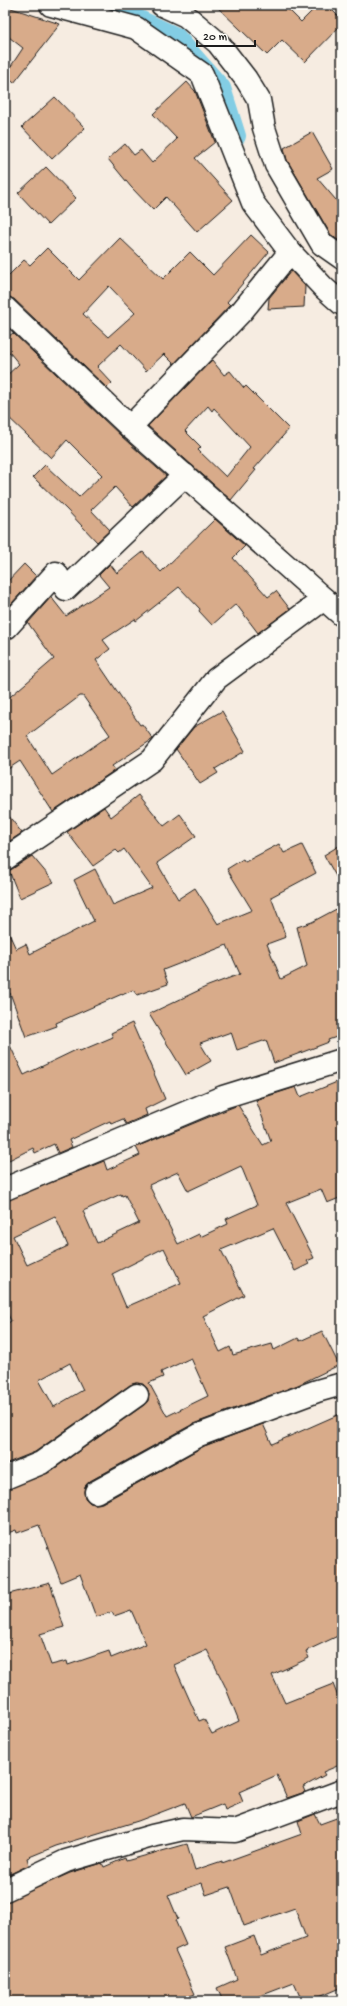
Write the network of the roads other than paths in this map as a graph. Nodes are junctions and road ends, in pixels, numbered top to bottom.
1 (51, 5) edge
2 (162, 5) edge
3 (290, 252) junction
4 (342, 258) edge
5 (342, 304) edge
6 (5, 308) edge
7 (130, 427) junction
8 (185, 475) junction
9 (324, 599) junction
10 (342, 615) edge
11 (7, 627) dead end
12 (5, 859) edge
13 (342, 1060) edge
14 (5, 1189) edge
15 (342, 1384) edge
16 (137, 1395) dead end
17 (5, 1478) edge
18 (96, 1492) dead end
19 (342, 1791) edge
20 (5, 1890) edge

1 - 3 street
2 - 4 street
3 - 5 street
3 - 7 street
6 - 7 street
7 - 8 street
8 - 9 street
8 - 11 street
9 - 10 street
9 - 12 street
13 - 14 street
15 - 18 street
16 - 17 street
19 - 20 street

